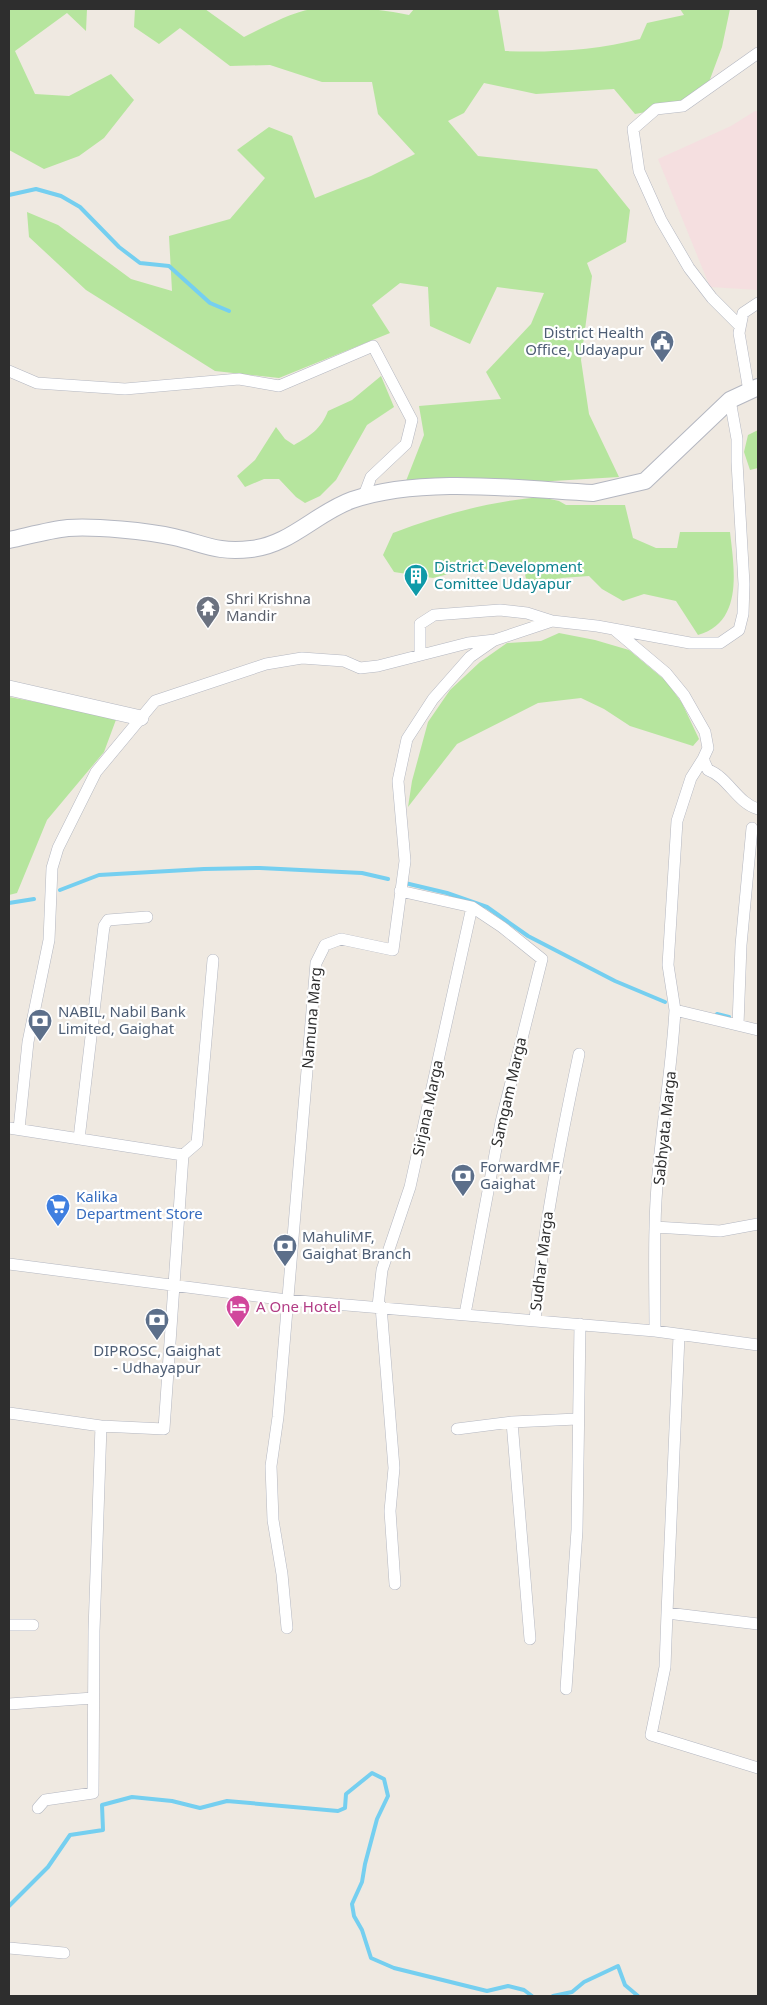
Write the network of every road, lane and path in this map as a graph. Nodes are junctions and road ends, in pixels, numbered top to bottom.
1 (758, 54) edge
2 (758, 303) edge
3 (740, 326) junction
4 (9, 371) edge
5 (754, 389) edge
6 (730, 400) junction
7 (363, 498) junction
8 (9, 540) edge
9 (552, 621) junction
10 (615, 630) junction
11 (494, 640) junction
12 (420, 655) junction
13 (9, 688) edge
14 (141, 718) junction
15 (703, 759) junction
16 (758, 810) edge
17 (752, 828) dead end
18 (400, 891) junction
19 (472, 907) junction
20 (147, 917) dead end
21 (213, 960) dead end
22 (675, 1010) junction
23 (738, 1025) junction
24 (758, 1030) edge
25 (579, 1054) dead end
26 (14, 1128) edge
27 (79, 1139) junction
28 (183, 1155) junction
29 (758, 1224) edge
30 (654, 1227) junction
31 (9, 1264) edge
32 (174, 1284) junction
33 (288, 1300) junction
34 (379, 1306) junction
35 (465, 1314) junction
36 (535, 1320) junction
37 (580, 1324) junction
38 (655, 1331) junction
39 (679, 1336) junction
40 (758, 1345) edge
41 (9, 1413) edge
42 (577, 1419) junction
43 (512, 1422) junction
44 (101, 1426) junction
45 (457, 1429) dead end
46 (395, 1584) dead end
47 (667, 1613) junction
48 (758, 1624) edge
49 (9, 1625) edge
50 (33, 1625) dead end
51 (287, 1628) dead end
52 (530, 1639) dead end
53 (566, 1690) dead end
54 (94, 1698) junction
55 (9, 1704) edge
56 (758, 1768) edge
57 (38, 1808) dead end
58 (9, 1948) edge
59 (64, 1953) dead end

1 - 3 street
2 - 3 street
3 - 5 street
4 - 7 street
5 - 6 main road
6 - 7 main road
6 - 10 street
7 - 8 main road
9 - 10 street
9 - 11 street
9 - 12 street
10 - 15 street
11 - 12 street
11 - 18 street, Namuna Marg
12 - 14 street
13 - 14 street
14 - 26 street
15 - 16 street
15 - 22 street, Sabhyata Marga
17 - 23 street
18 - 19 street
18 - 33 street, Namuna Marg
19 - 34 street, Sirjana Marga
19 - 35 street, Samgam Marga
20 - 27 street
21 - 28 street
22 - 23 street
22 - 30 street, Sabhyata Marga
23 - 24 street
25 - 36 street, Sudhar Marga
26 - 27 street
27 - 28 street
28 - 32 street
29 - 30 street
30 - 38 street, Sabhyata Marga
31 - 32 street
32 - 33 street
32 - 44 street
33 - 34 street
33 - 51 street
34 - 35 street
34 - 46 street, Sirjana Marga
35 - 36 street
36 - 37 street
37 - 38 street
37 - 42 street
38 - 39 street
39 - 40 street
39 - 47 street
41 - 44 street
42 - 43 street
42 - 53 street
43 - 45 street
43 - 52 street
44 - 54 street
47 - 48 street
47 - 56 street
49 - 50 street
54 - 55 street
54 - 57 street
58 - 59 street

